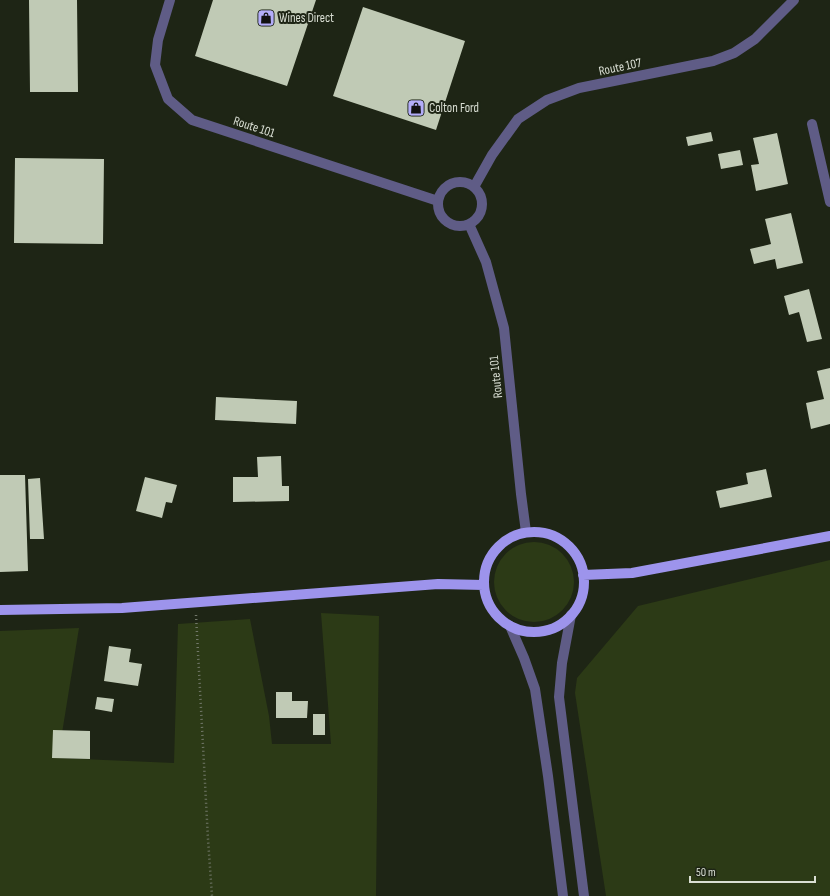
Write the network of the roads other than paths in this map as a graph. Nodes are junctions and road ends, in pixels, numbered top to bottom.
1 (170, 0) edge
2 (794, 0) edge
3 (812, 124) dead end
4 (474, 187) junction
5 (438, 201) junction
6 (830, 202) edge
7 (469, 224) junction
8 (526, 532) junction
9 (830, 536) edge
10 (584, 575) junction
11 (484, 585) junction
12 (0, 610) edge
13 (571, 615) junction
14 (510, 626) junction
15 (563, 896) edge
16 (584, 896) edge

1 - 5 street, Route 101
2 - 4 street, Route 107
3 - 6 street
4 - 5 street
4 - 7 street
5 - 7 street
7 - 8 street, Route 101
8 - 10 main road
8 - 11 main road
9 - 10 main road
10 - 13 main road
11 - 12 main road
11 - 14 main road
13 - 14 main road
13 - 16 street
14 - 15 street

